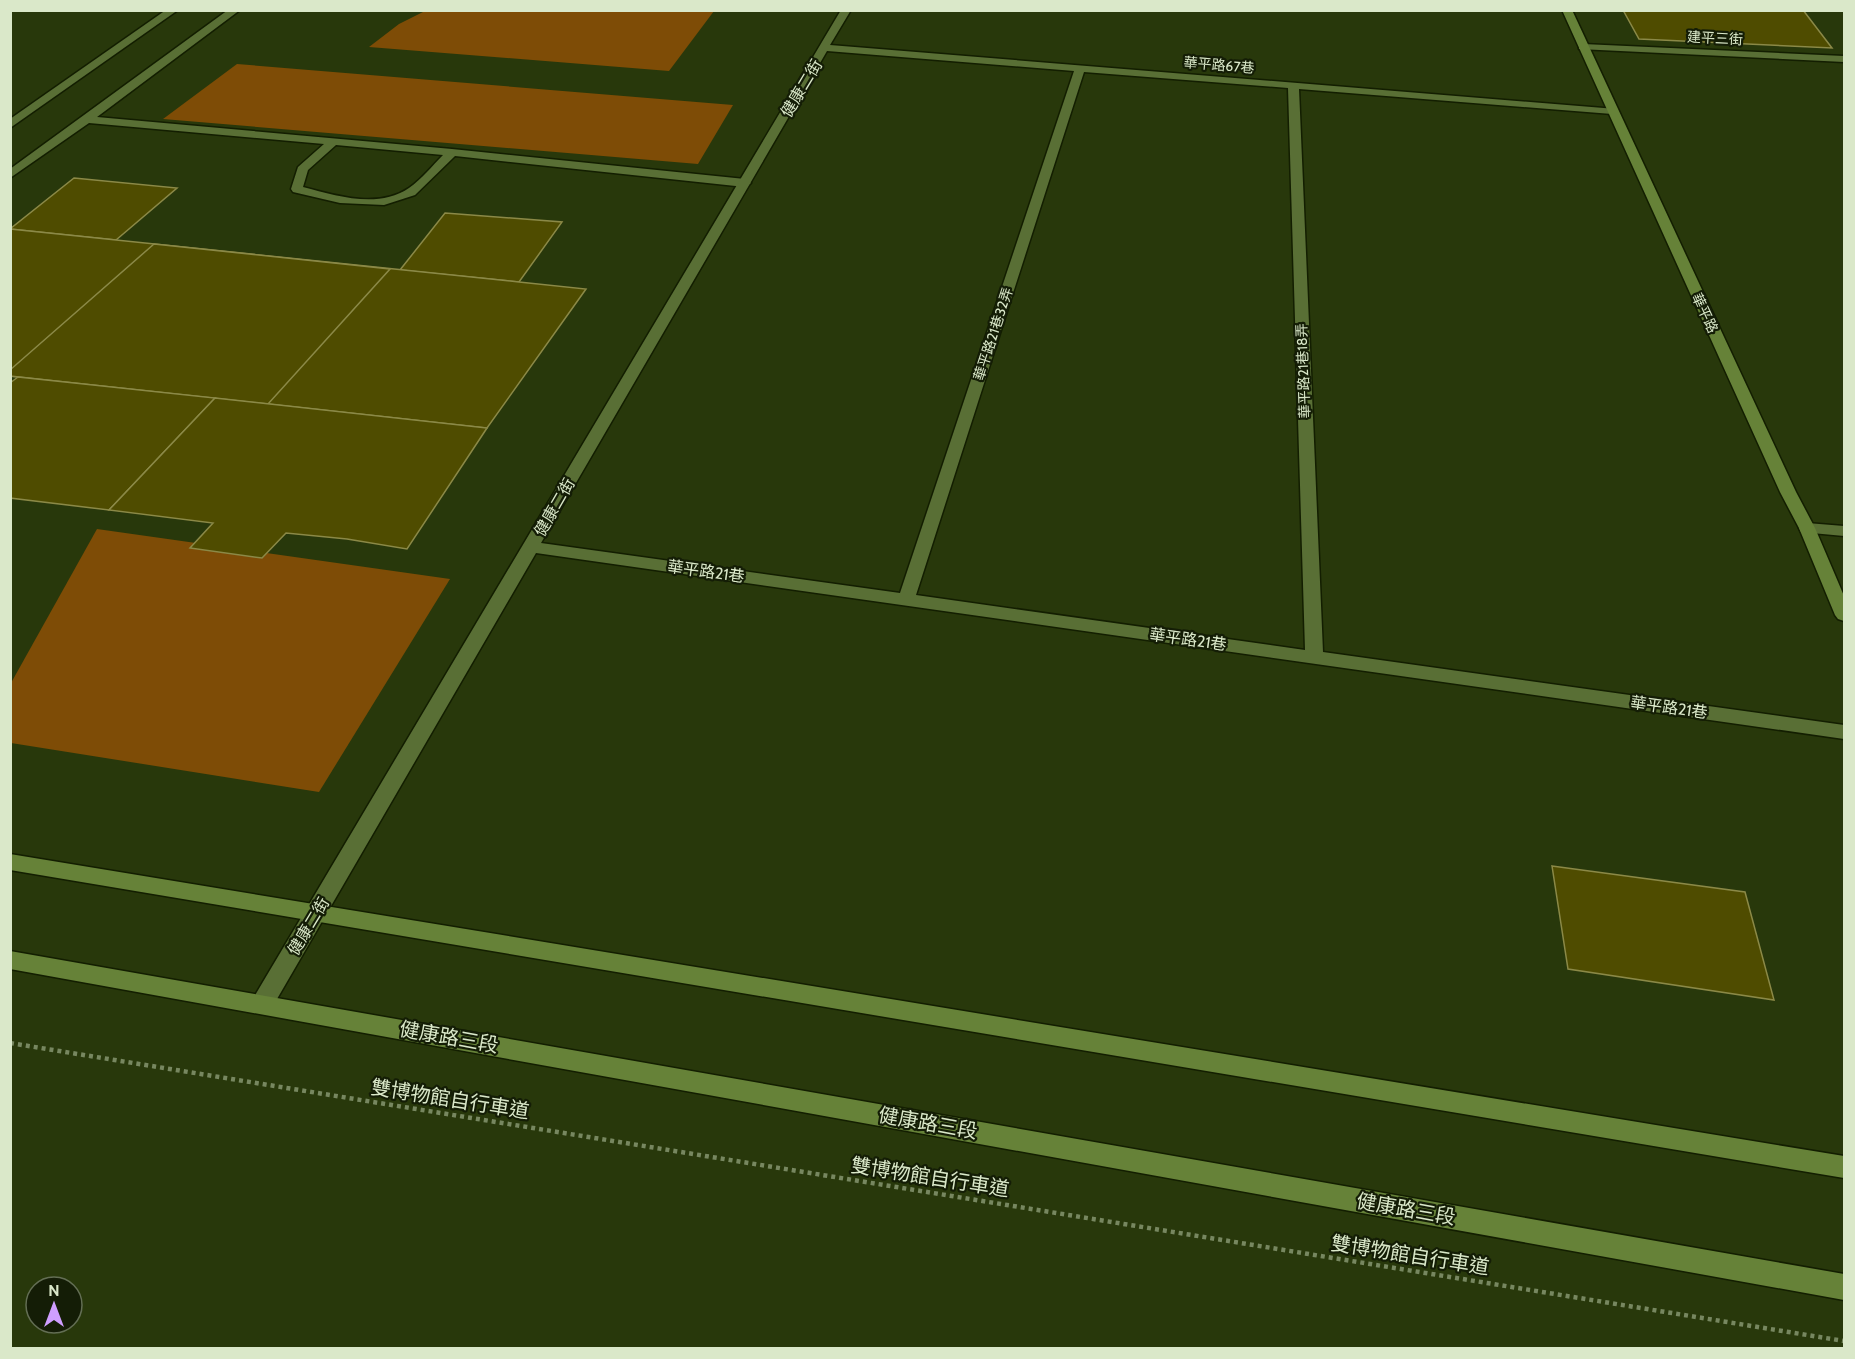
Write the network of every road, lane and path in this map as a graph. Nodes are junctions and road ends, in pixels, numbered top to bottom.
1 (173, 10) edge
2 (235, 10) edge
3 (846, 10) edge
4 (1567, 10) edge
5 (1584, 47) junction
6 (824, 48) junction
7 (1845, 59) edge
8 (1080, 69) junction
9 (1293, 86) junction
10 (1612, 111) junction
11 (87, 119) junction
12 (10, 124) edge
13 (334, 141) junction
14 (452, 152) junction
15 (10, 175) edge
16 (745, 183) junction
17 (1807, 528) junction
18 (1845, 531) edge
19 (531, 546) junction
20 (906, 600) junction
21 (1845, 615) edge
22 (1314, 657) junction
23 (1845, 732) edge
24 (10, 862) edge
25 (315, 913) junction
26 (10, 960) edge
27 (262, 1004) junction
28 (10, 1042) edge
29 (1845, 1167) edge
30 (1845, 1287) edge
31 (1845, 1341) edge

1 - 12 street
2 - 11 street
3 - 6 street, 健康二街
4 - 5 street, 華平路
5 - 7 street, 建平三街
5 - 10 street, 華平路
6 - 8 street, 華平路67巷
6 - 16 street, 健康二街
8 - 9 street, 華平路67巷
8 - 20 street, 華平路21巷32弄
9 - 10 street, 華平路67巷
9 - 22 street, 華平路21巷18弄
10 - 17 street, 華平路
11 - 13 street
11 - 15 street
13 - 14 street
13 - 14 street
14 - 16 street
16 - 19 street, 健康二街
17 - 18 street
17 - 21 street, 華平路
19 - 20 street, 華平路21巷
19 - 25 street, 健康二街
20 - 22 street, 華平路21巷
22 - 23 street, 華平路21巷
24 - 25 street
25 - 27 street, 健康二街
25 - 29 street
26 - 27 street, 健康路三段
27 - 30 street, 健康路三段
28 - 31 path, 雙博物館自行車道

